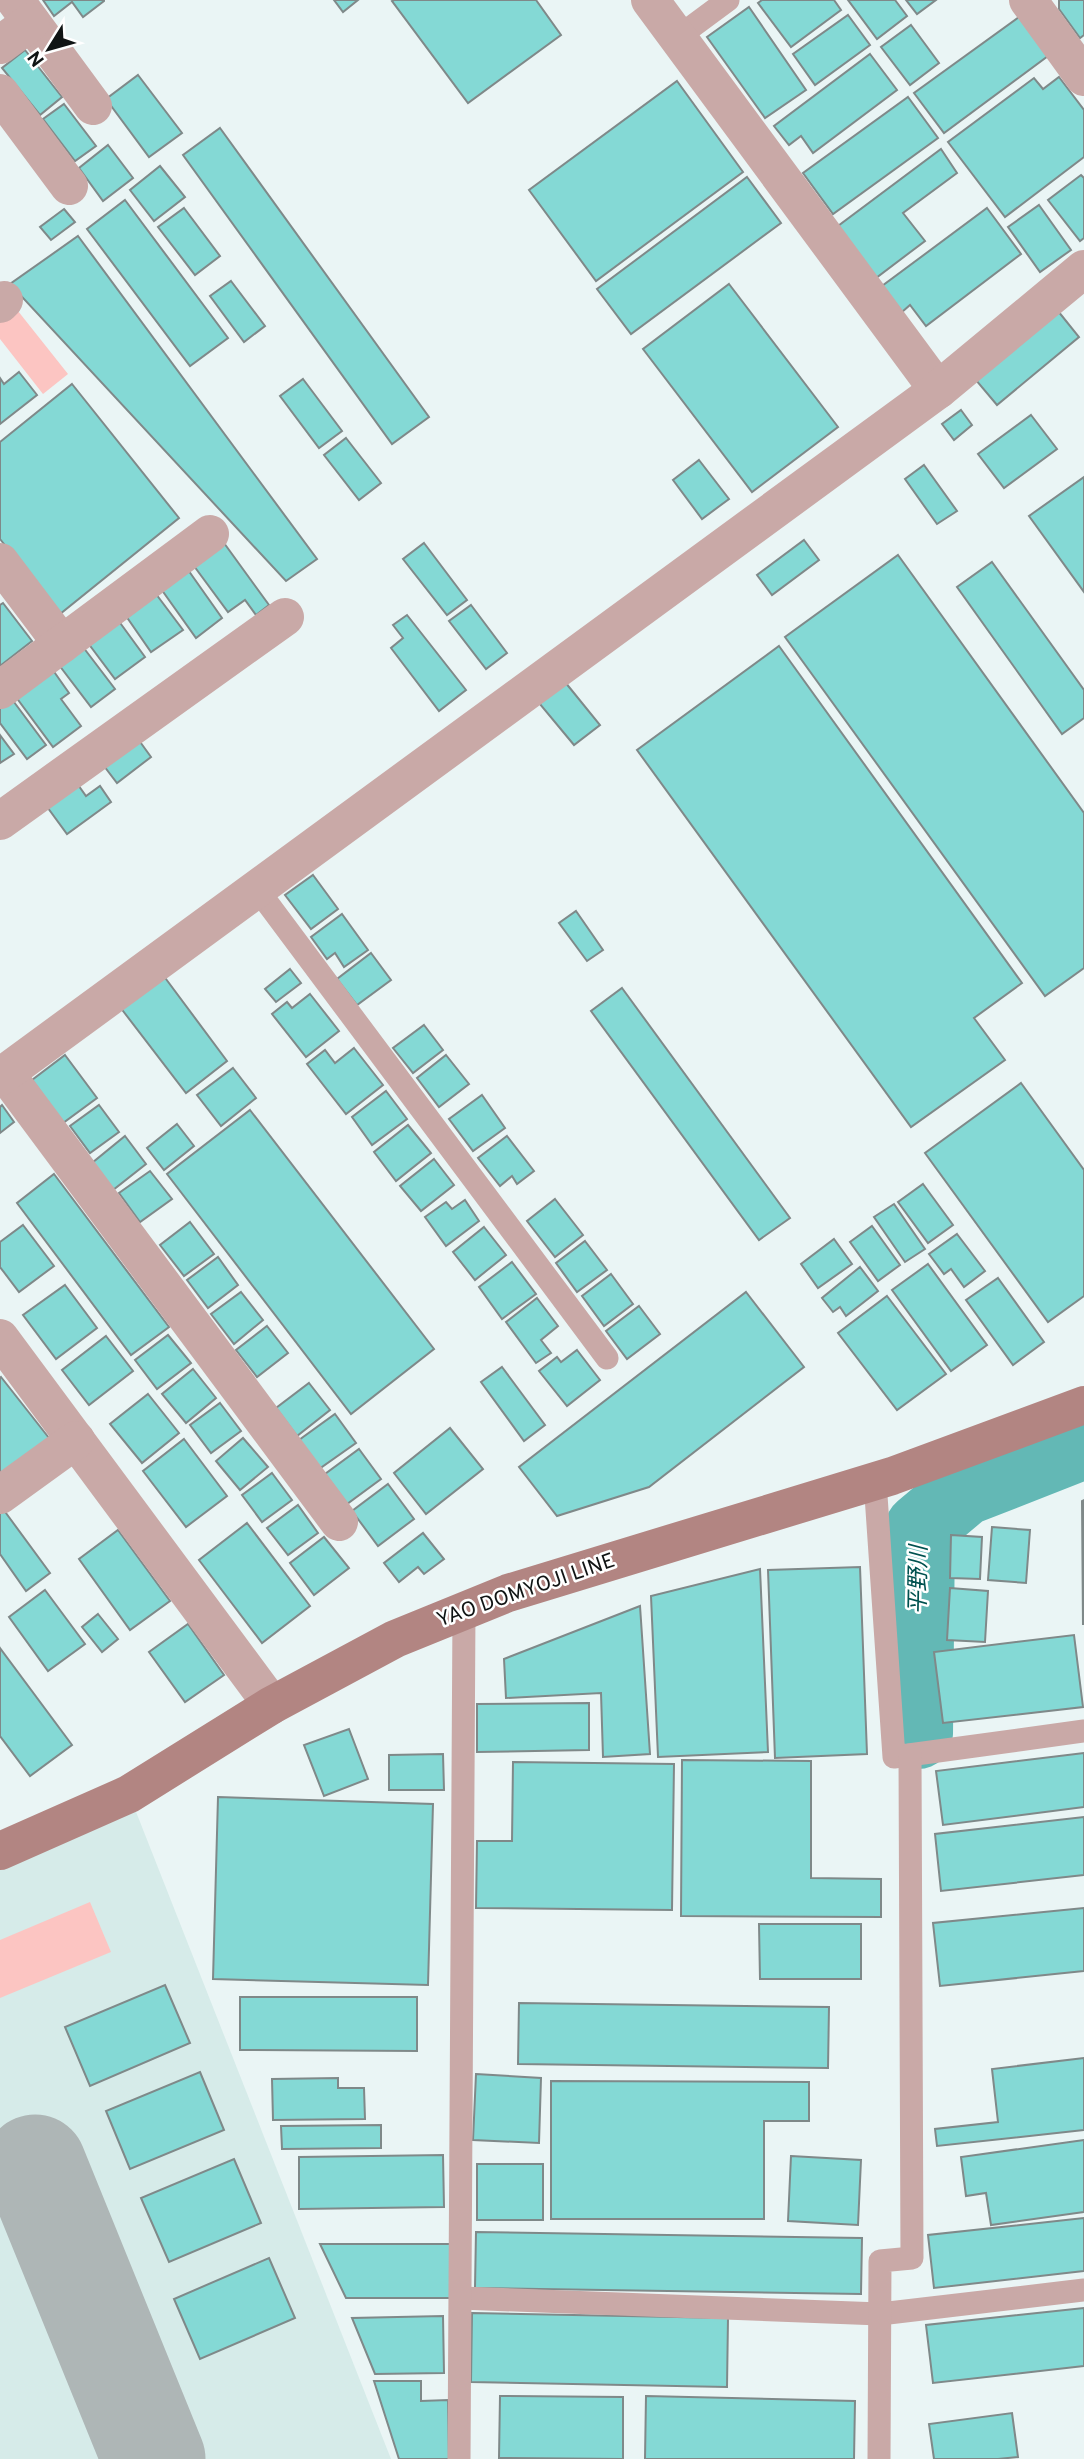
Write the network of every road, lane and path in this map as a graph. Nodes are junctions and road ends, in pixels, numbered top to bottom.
1 (650, 0) edge
2 (728, 0) edge
3 (1028, 0) edge
4 (23, 11) edge
5 (678, 37) junction
6 (0, 45) edge
7 (1084, 77) edge
8 (0, 93) edge
9 (93, 106) dead end
10 (69, 186) dead end
11 (1084, 270) edge
12 (938, 390) junction
13 (210, 534) dead end
14 (0, 562) edge
15 (285, 617) dead end
16 (62, 644) junction
17 (0, 690) edge
18 (0, 821) edge
19 (257, 889) junction
20 (3, 1075) edge
21 (0, 1338) edge
22 (607, 1359) dead end
23 (1084, 1405) edge
24 (76, 1440) junction
25 (875, 1481) junction
26 (0, 1495) edge
27 (339, 1522) dead end
28 (464, 1610) junction
29 (272, 1705) junction
30 (1084, 1731) edge
31 (910, 1755) junction
32 (0, 1851) edge
33 (1084, 2290) edge
34 (461, 2298) junction
35 (880, 2314) junction
36 (460, 2459) edge
37 (879, 2459) edge

1 - 5 street
2 - 5 lane
3 - 7 street
4 - 6 street
4 - 9 street
5 - 12 street
8 - 10 street
11 - 12 street
12 - 19 street
13 - 16 street
14 - 16 street
15 - 18 street
16 - 17 street
19 - 20 street
19 - 22 lane
20 - 27 street
21 - 24 street
23 - 25 main road, YAO DOMYOJI LINE
24 - 26 street
24 - 29 street
25 - 28 main road, YAO DOMYOJI LINE
25 - 31 lane
28 - 29 main road, YAO DOMYOJI LINE
28 - 34 lane
29 - 32 main road, YAO DOMYOJI LINE
30 - 31 lane
31 - 35 lane
33 - 35 lane
34 - 35 lane
34 - 36 lane
35 - 37 lane

